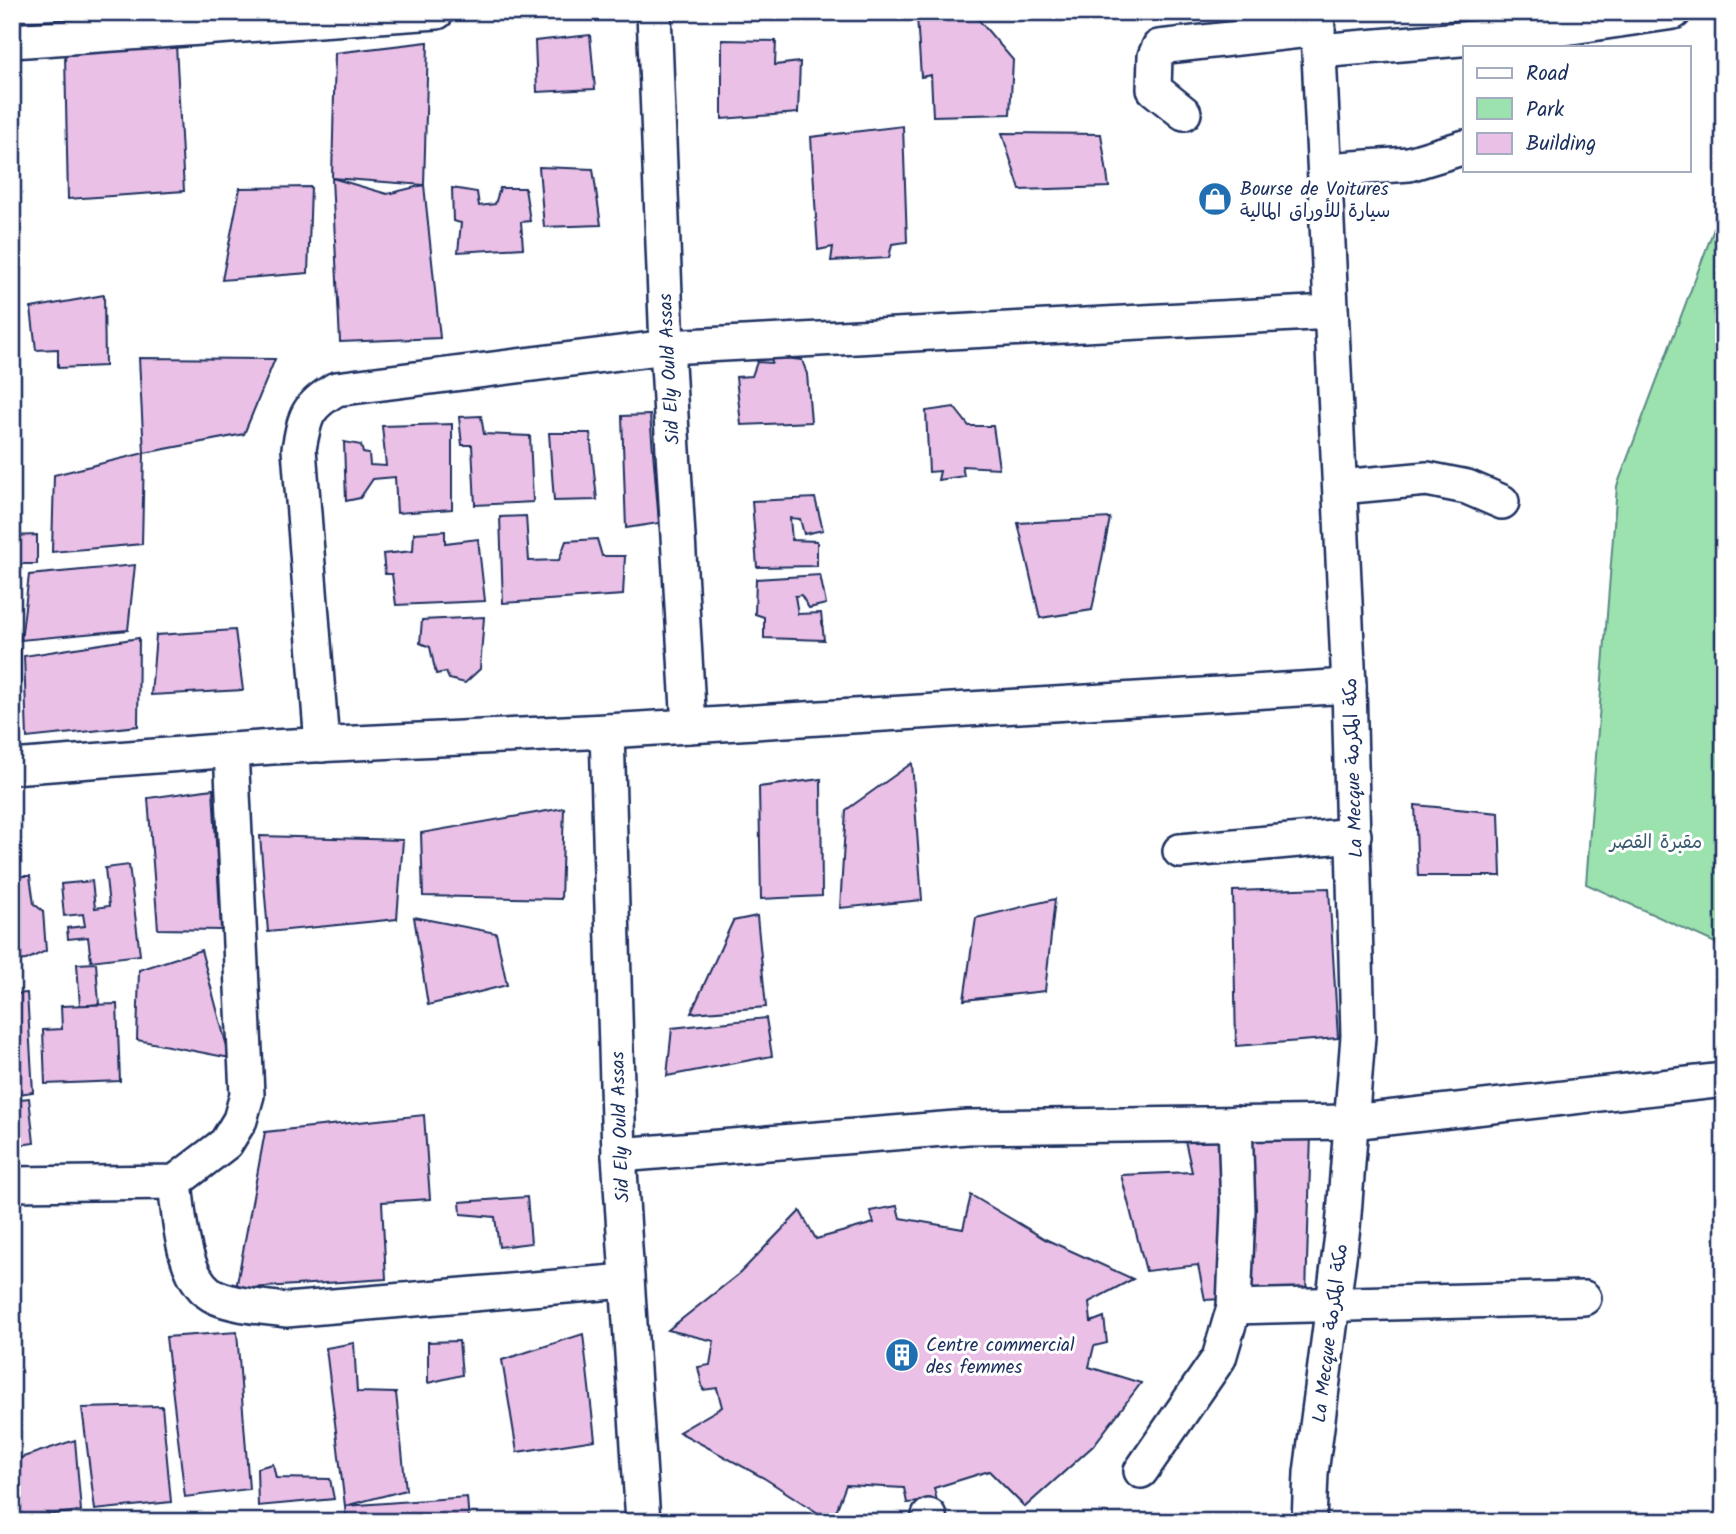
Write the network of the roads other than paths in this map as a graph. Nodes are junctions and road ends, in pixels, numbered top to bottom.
1 (437, 12) edge
2 (653, 12) edge
3 (1674, 12) edge
4 (290, 17) edge
5 (1318, 31) edge
6 (12, 41) edge
7 (1184, 113) dead end
8 (1463, 148) edge
9 (1326, 170) junction
10 (1331, 312) junction
11 (667, 347) junction
12 (1339, 487) junction
13 (1502, 502) dead end
14 (1349, 686) junction
15 (689, 726) junction
16 (607, 732) junction
17 (322, 745) junction
18 (231, 750) junction
19 (12, 767) edge
20 (1354, 835) junction
21 (1180, 851) dead end
22 (1724, 1080) edge
23 (1351, 1122) junction
24 (1235, 1123) junction
25 (619, 1155) junction
26 (175, 1182) junction
27 (12, 1184) edge
28 (626, 1280) junction
29 (1584, 1298) dead end
30 (1333, 1302) junction
31 (1234, 1307) junction
32 (1141, 1471) dead end
33 (643, 1522) edge
34 (1310, 1522) edge

1 - 4 street
2 - 11 street, Sid Ely Ould Assas
3 - 5 street
4 - 6 street
5 - 7 street
5 - 9 street, La Mecque مكة المكرمة
8 - 9 street
9 - 10 street, La Mecque مكة المكرمة
10 - 11 street
10 - 12 street, La Mecque مكة المكرمة
11 - 15 street, Sid Ely Ould Assas
11 - 17 street
12 - 13 street
12 - 14 street, La Mecque مكة المكرمة
14 - 15 street
14 - 20 street, La Mecque مكة المكرمة
15 - 16 street
16 - 17 street
16 - 25 street, Sid Ely Ould Assas
17 - 18 street
18 - 19 street
18 - 26 street
20 - 21 street
20 - 23 street, La Mecque مكة المكرمة
22 - 23 street
23 - 24 street
23 - 30 street, La Mecque مكة المكرمة
24 - 25 street
24 - 31 street
25 - 28 street, Sid Ely Ould Assas
26 - 27 street
26 - 28 street
28 - 33 street, Sid Ely Ould Assas
29 - 30 street
30 - 31 street
30 - 34 street, La Mecque مكة المكرمة
31 - 32 street

